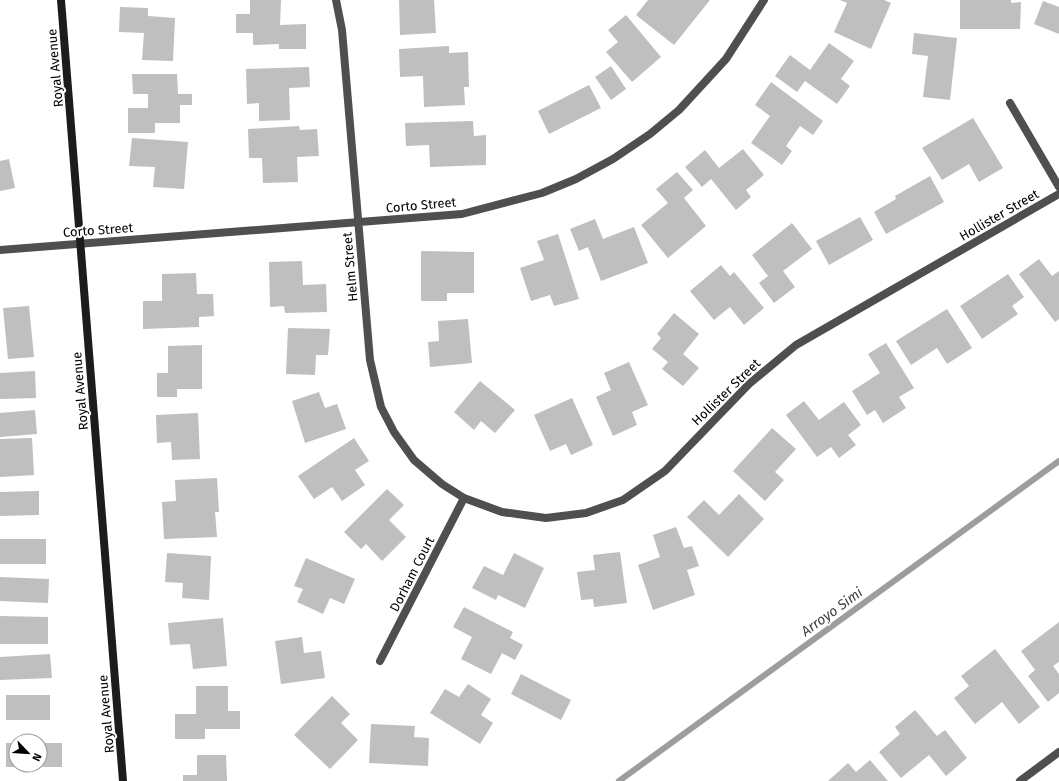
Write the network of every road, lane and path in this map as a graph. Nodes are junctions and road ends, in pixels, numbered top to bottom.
1 (61, 0) edge
2 (336, 0) edge
3 (764, 0) edge
4 (1010, 103) dead end
5 (1059, 187) edge
6 (1059, 194) edge
7 (359, 223) junction
8 (81, 244) junction
9 (0, 250) edge
10 (464, 498) junction
11 (380, 661) dead end
12 (1059, 752) edge
13 (123, 781) edge
14 (1020, 781) edge

1 - 8 main road, Royal Avenue
2 - 7 street, Helm Street
3 - 7 street, Corto Street
4 - 5 street
6 - 10 street, Hollister Street
7 - 8 street, Corto Street
7 - 10 street, Helm Street
8 - 9 street, Corto Street
8 - 13 main road, Royal Avenue
10 - 11 street, Dorham Court
12 - 14 street

